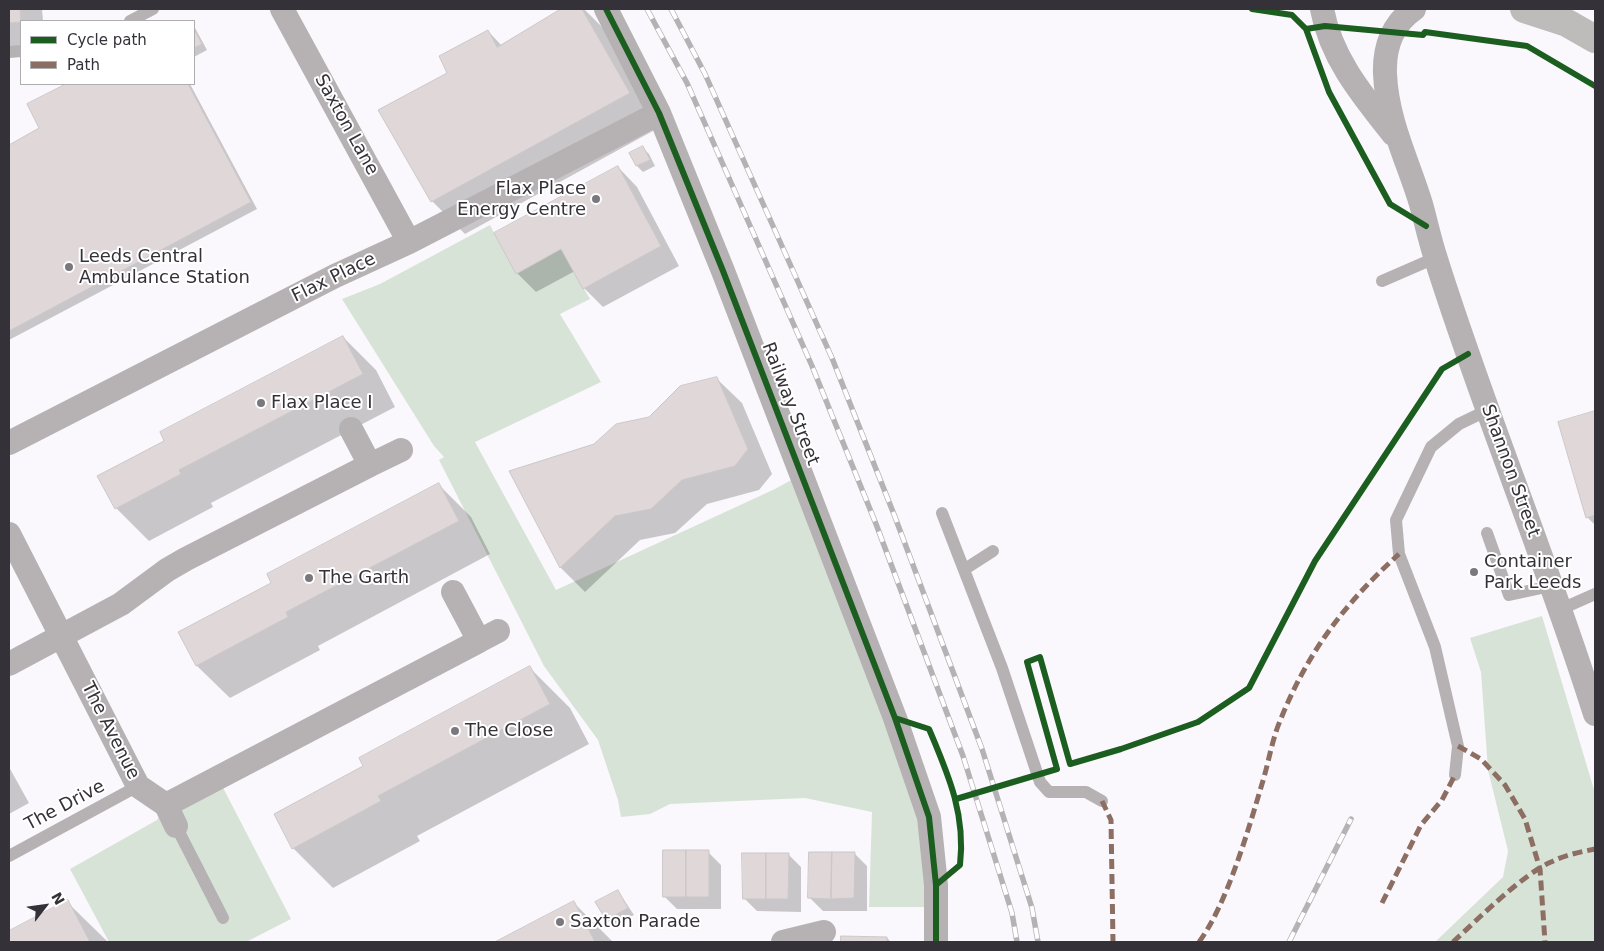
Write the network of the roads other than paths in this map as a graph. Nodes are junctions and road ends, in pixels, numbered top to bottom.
1 (153, 9) edge
2 (282, 9) edge
3 (606, 9) edge
4 (1322, 9) edge
5 (1414, 9) edge
6 (1524, 9) edge
7 (132, 20) edge
8 (1595, 39) edge
9 (659, 113) junction
10 (1396, 138) junction
11 (409, 242) junction
12 (1435, 258) junction
13 (1382, 280) dead end
14 (1488, 410) junction
15 (350, 429) dead end
16 (9, 443) edge
17 (401, 450) dead end
18 (370, 465) junction
19 (942, 513) dead end
20 (1487, 533) dead end
21 (9, 534) edge
22 (993, 551) dead end
23 (965, 569) junction
24 (1550, 586) junction
25 (453, 592) dead end
26 (1595, 594) edge
27 (1559, 610) junction
28 (62, 636) junction
29 (9, 664) edge
30 (1593, 701) edge
31 (1455, 775) dead end
32 (138, 786) junction
33 (1102, 801) dead end
34 (171, 816) junction
35 (9, 856) edge
36 (223, 918) dead end
37 (824, 932) dead end
38 (783, 942) edge
39 (936, 942) edge

1 - 7 lane
2 - 11 street, Saxton Lane
3 - 9 street, Railway Street
4 - 10 street, Shannon Street
5 - 10 street, Shannon Street
6 - 8 highway
9 - 11 street, Flax Place
9 - 39 street, Railway Street
10 - 12 street, Shannon Street
11 - 16 street, Flax Place
12 - 13 lane
12 - 14 street, Shannon Street
14 - 24 street, Shannon Street
14 - 31 lane
15 - 18 street
17 - 18 street
18 - 28 street
19 - 23 lane
20 - 24 lane
21 - 28 street, The Avenue
22 - 23 lane
23 - 33 lane
24 - 27 street, Shannon Street
25 - 34 street
26 - 27 lane
27 - 30 street, Shannon Street
28 - 29 street
28 - 32 street, The Avenue
32 - 34 street, The Avenue
32 - 35 lane, The Drive
34 - 36 lane, The Avenue
37 - 38 street

